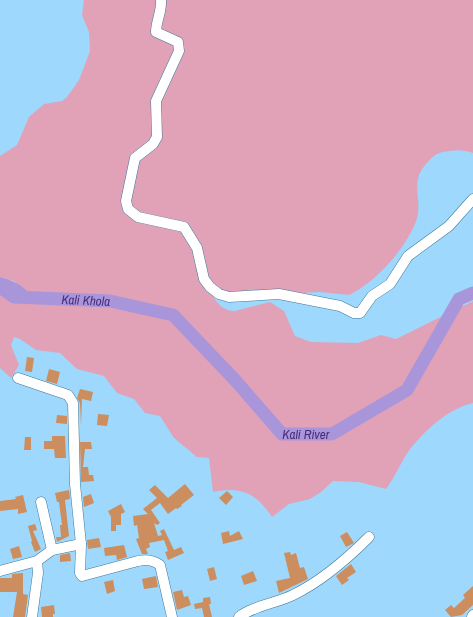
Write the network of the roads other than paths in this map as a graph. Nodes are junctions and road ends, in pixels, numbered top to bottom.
1 (160, 0) edge
2 (473, 199) edge
3 (18, 378) dead end
4 (41, 502) dead end
5 (370, 537) dead end
6 (81, 544) junction
7 (52, 550) junction
8 (37, 561) junction
9 (0, 571) edge
10 (32, 617) edge
11 (172, 617) edge
12 (239, 617) edge

1 - 2 street
3 - 6 street
4 - 7 street
5 - 12 street
6 - 7 street
6 - 11 street
7 - 8 street
8 - 9 street
8 - 10 street

